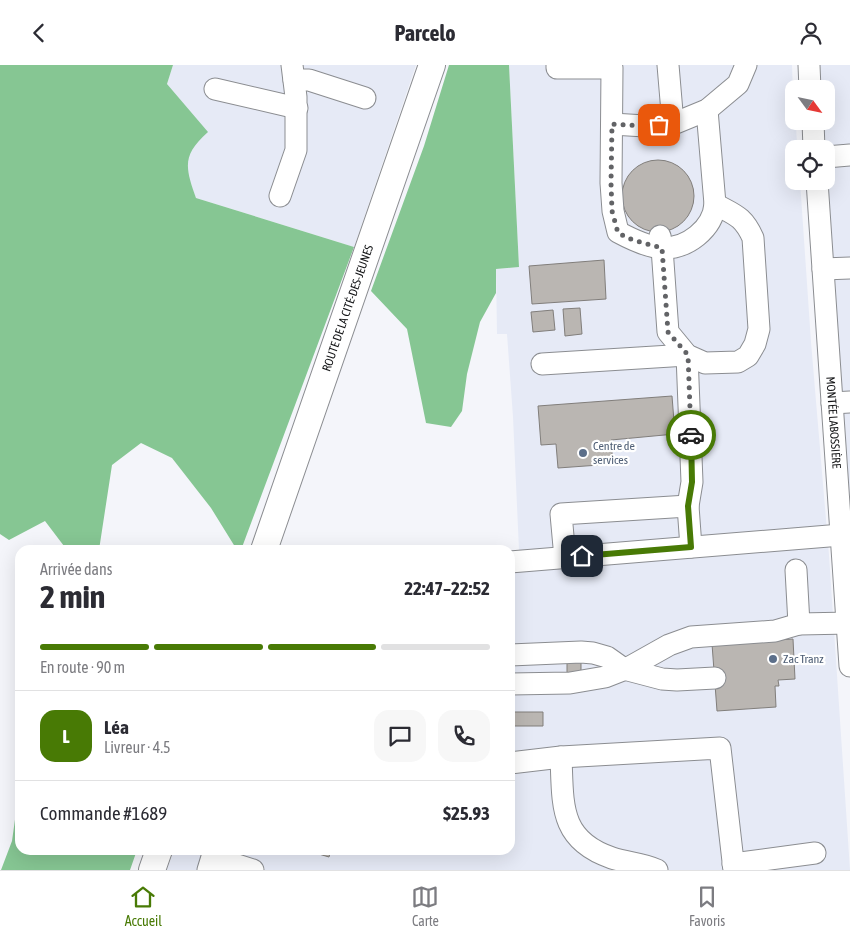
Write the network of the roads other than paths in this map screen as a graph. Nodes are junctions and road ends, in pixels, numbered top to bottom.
1 (432, 65) edge
2 (557, 65) edge
3 (668, 65) edge
4 (746, 65) edge
5 (809, 65) edge
6 (612, 66) edge
7 (293, 72) edge
8 (810, 80) edge
9 (215, 89) dead end
10 (366, 98) dead end
11 (297, 108) junction
12 (707, 110) junction
13 (612, 124) junction
14 (672, 124) junction
15 (850, 155) edge
16 (835, 156) edge
17 (818, 190) edge
18 (280, 196) dead end
19 (714, 204) junction
20 (661, 240) junction
21 (850, 268) edge
22 (823, 269) junction
23 (688, 355) junction
24 (542, 364) dead end
25 (841, 402) edge
26 (688, 506) junction
27 (845, 533) edge
28 (266, 545) edge
29 (691, 547) junction
30 (565, 558) junction
31 (515, 562) edge
32 (796, 570) dead end
33 (849, 623) edge
34 (799, 625) junction
35 (515, 655) edge
36 (850, 666) edge
37 (624, 669) junction
38 (715, 678) dead end
39 (515, 684) edge
40 (561, 757) junction
41 (515, 762) edge
42 (815, 853) dead end
43 (157, 855) edge
44 (734, 867) edge
45 (152, 870) edge
46 (208, 870) edge
47 (253, 870) edge
48 (657, 870) edge

1 - 28 main road, ROUTE DE LA CITÉ-DES-JEUNES
2 - 6 street
3 - 14 street
4 - 12 street
5 - 8 street
6 - 13 street
7 - 10 street
7 - 11 street
9 - 11 street
11 - 18 street
12 - 14 street
12 - 19 street
13 - 14 street
13 - 20 street
15 - 16 street
17 - 22 street, MONTÉE LABOSSIÈRE
19 - 20 street
19 - 23 street
20 - 23 street
21 - 22 street
22 - 25 street, MONTÉE LABOSSIÈRE
23 - 24 street
23 - 26 street
25 - 27 street, MONTÉE LABOSSIÈRE
26 - 29 street
26 - 30 street
27 - 29 street
27 - 33 street, MONTÉE LABOSSIÈRE
29 - 30 street
30 - 31 street
32 - 34 street
33 - 34 street
33 - 36 street, MONTÉE LABOSSIÈRE
34 - 37 street
35 - 37 street
37 - 38 street
37 - 39 street
40 - 41 street
40 - 44 street
40 - 48 street
42 - 44 street
43 - 45 main road
46 - 47 street

